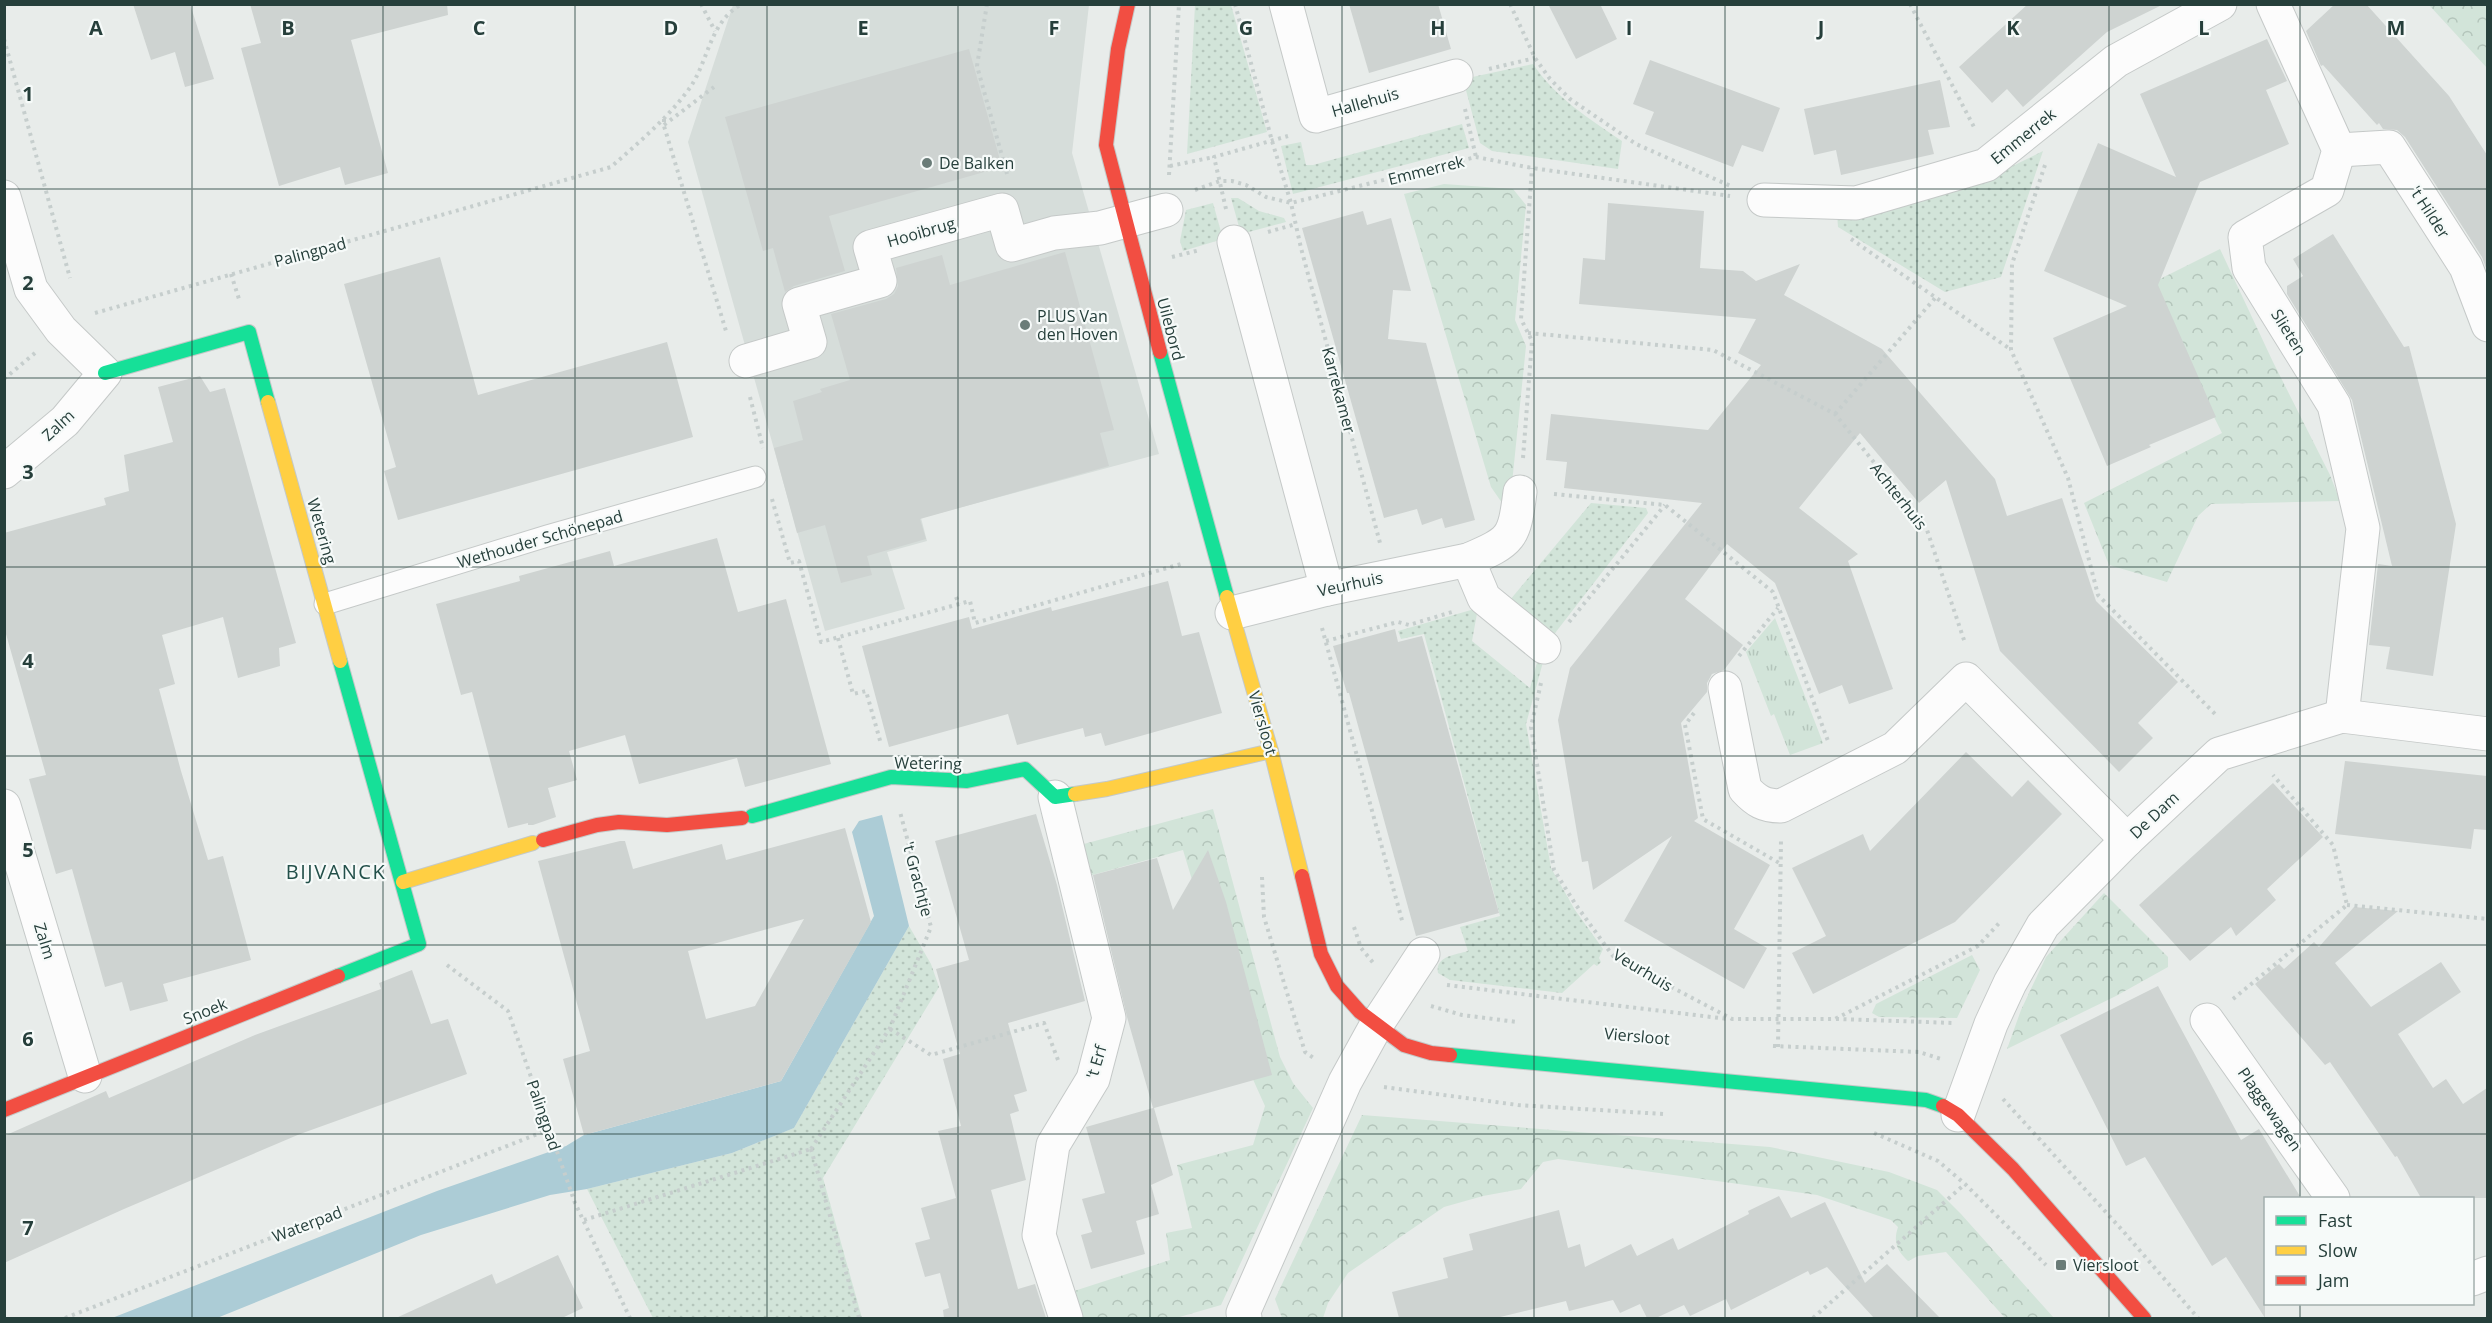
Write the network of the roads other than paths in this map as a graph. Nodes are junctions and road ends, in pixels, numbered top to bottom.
1 (1128, 4) edge
2 (1286, 4) edge
3 (2220, 4) edge
4 (2272, 4) edge
5 (1456, 76) road end
6 (2339, 150) junction
7 (1174, 196) road end
8 (4, 197) edge
9 (1764, 200) road end
10 (1126, 221) junction
11 (1234, 242) dead end
12 (2487, 325) edge
13 (740, 362) road end
14 (105, 374) junction
15 (4, 472) edge
16 (763, 484) road end
17 (1520, 492) road end
18 (1468, 560) junction
19 (1320, 590) junction
20 (325, 604) junction
21 (1232, 613) junction
22 (1549, 652) road end
23 (1725, 688) dead end
24 (2342, 716) junction
25 (2487, 734) edge
26 (1271, 751) junction
27 (1055, 797) junction
28 (4, 806) edge
29 (2127, 840) junction
30 (403, 882) junction
31 (419, 944) joint
32 (1413, 969) road end
33 (2207, 1020) road end
34 (1377, 1024) junction
35 (85, 1076) junction
36 (4, 1110) edge
37 (1958, 1115) junction
38 (2332, 1197) edge
39 (1237, 1317) edge
40 (1066, 1318) edge
41 (2144, 1318) edge

1 - 10 street, Uilebord
2 - 5 street, Hallehuis
3 - 9 street, Emmerrek
4 - 6 street
6 - 12 street, 't Hilder
6 - 24 street, Slieten
7 - 10 street, Hooibrug
8 - 14 street
10 - 13 street, Hooibrug
10 - 21 street, Uilebord
11 - 19 street
14 - 15 street, Zalm
14 - 20 street, Wetering
16 - 20 lane, Wethouder Schönepad
17 - 18 street, Veurhuis
18 - 19 street, Veurhuis
18 - 22 street
19 - 21 street, Veurhuis
20 - 30 street, Wetering
21 - 26 street, Viersloot
23 - 29 street
24 - 25 street, De Dam
24 - 29 street, De Dam
26 - 27 street
26 - 34 street, Viersloot
27 - 30 street, Wetering
27 - 40 street, 't Erf
28 - 35 street, Zalm
29 - 37 street, De Dam
30 - 31 street, Wetering
31 - 35 street, Snoek
32 - 34 street
33 - 38 street, Plaggewagen
34 - 37 street, Viersloot
34 - 39 street
35 - 36 street, Snoek
37 - 41 street, Viersloot

